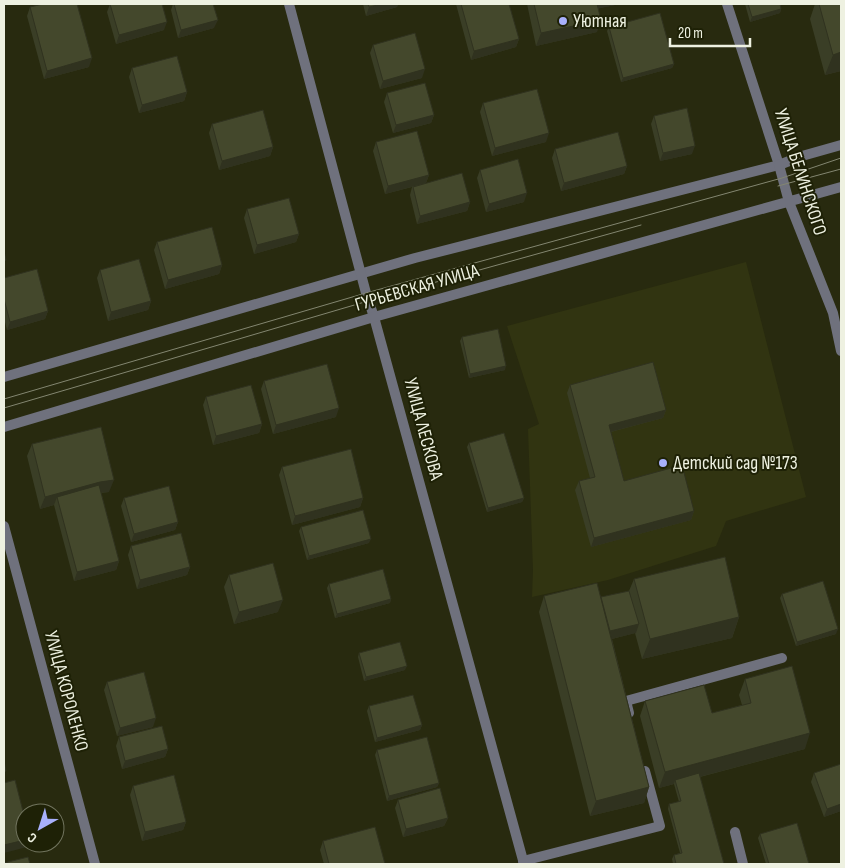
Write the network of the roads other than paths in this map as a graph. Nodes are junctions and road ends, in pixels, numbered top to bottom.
1 (289, 4) edge
2 (727, 4) edge
3 (841, 145) edge
4 (779, 165) junction
5 (841, 187) edge
6 (789, 202) junction
7 (361, 273) junction
8 (374, 318) junction
9 (841, 351) edge
10 (4, 377) edge
11 (4, 427) edge
12 (4, 526) edge
13 (782, 658) dead end
14 (631, 721) edge
15 (642, 759) edge
16 (735, 832) dead end
17 (524, 863) edge
18 (95, 864) edge
19 (742, 864) edge

1 - 7 street, УЛИЦА ЛЕСКОВА
2 - 4 street, УЛИЦА БЕЛИНСКОГО
3 - 4 street
4 - 6 street, УЛИЦА БЕЛИНСКОГО
4 - 7 street
5 - 6 street, ГУРЬЕВСКАЯ УЛИЦА
6 - 8 street, ГУРЬЕВСКАЯ УЛИЦА
6 - 9 street, УЛИЦА БЕЛИНСКОГО
7 - 8 street, УЛИЦА ЛЕСКОВА
7 - 10 street
8 - 11 street, ГУРЬЕВСКАЯ УЛИЦА
8 - 17 street, УЛИЦА ЛЕСКОВА
12 - 18 street, УЛИЦА КОРОЛЕНКО
13 - 14 street
15 - 17 street
16 - 19 street

